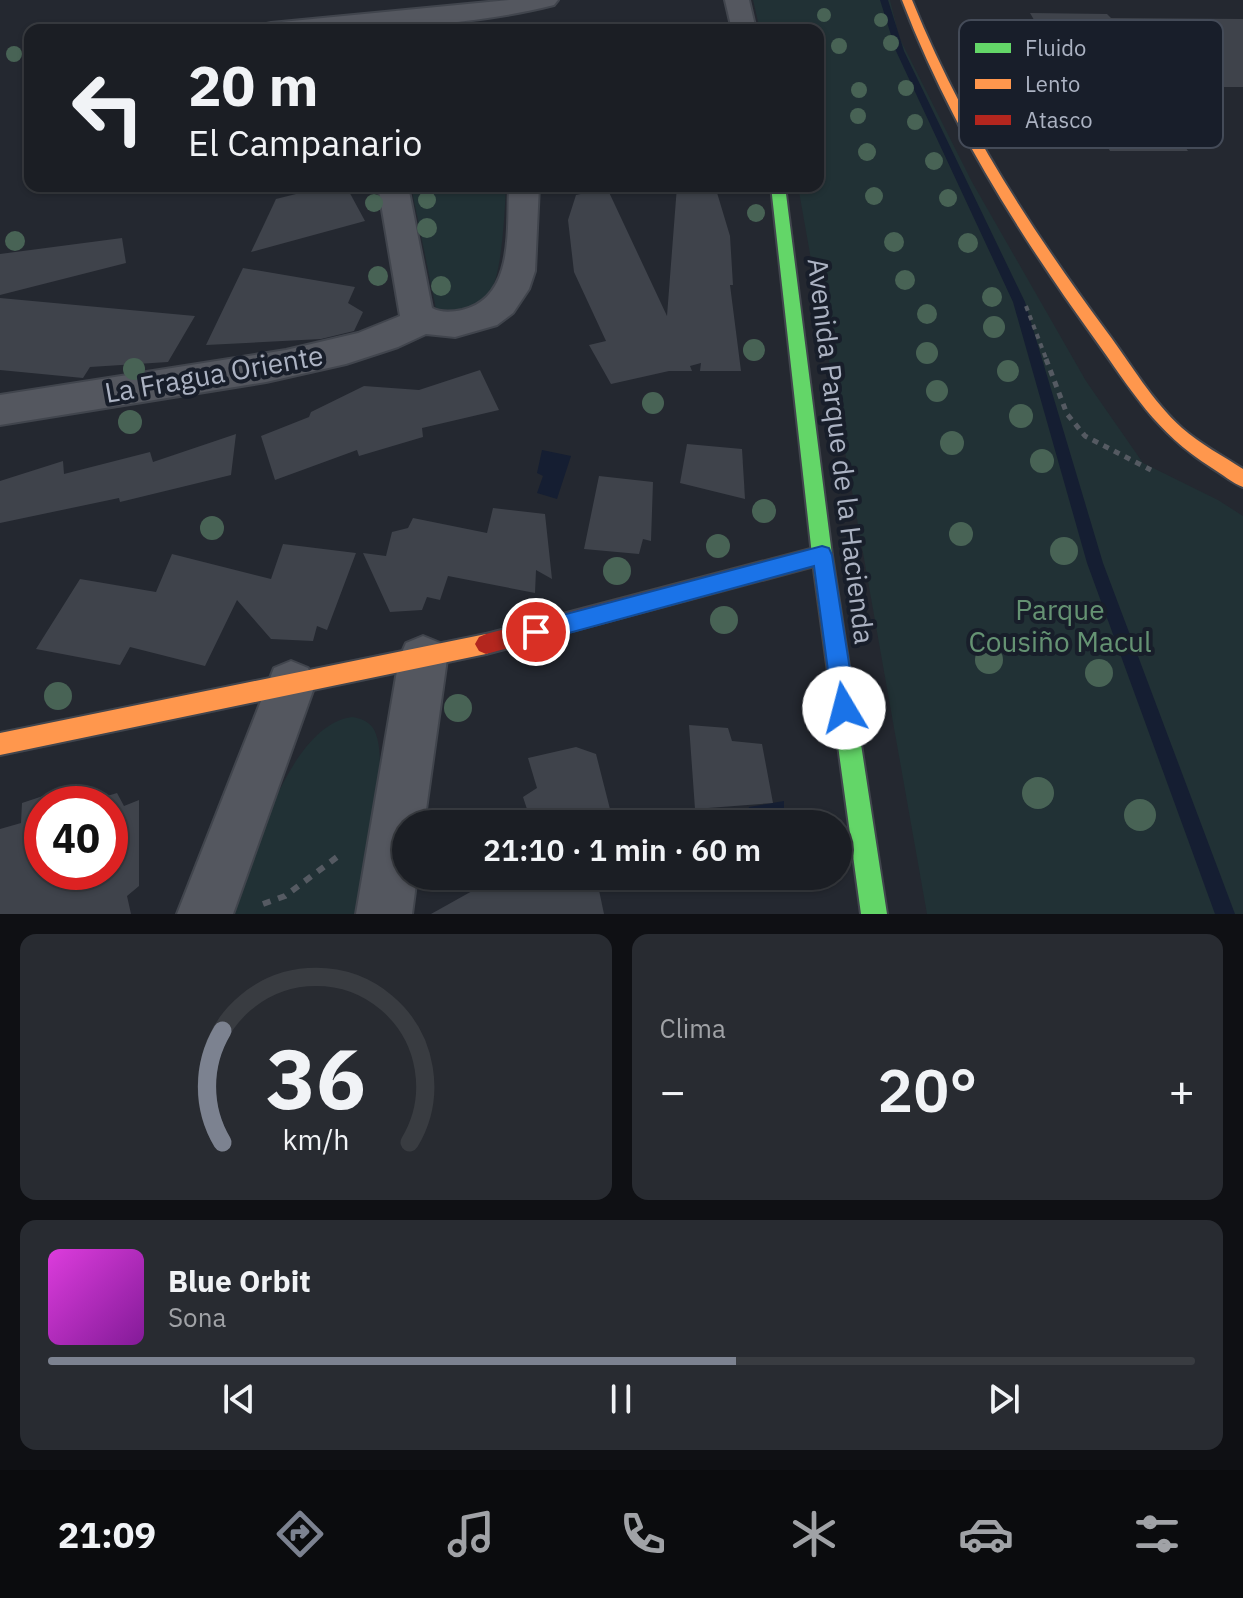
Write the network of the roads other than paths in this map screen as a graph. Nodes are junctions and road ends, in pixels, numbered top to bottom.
1 (737, 0) edge
2 (907, 0) edge
3 (539, 2) edge
4 (464, 20) edge
5 (387, 24) edge
6 (533, 24) edge
7 (743, 24) edge
8 (959, 122) edge
9 (973, 148) edge
10 (394, 192) edge
11 (524, 192) edge
12 (779, 192) edge
13 (423, 320) junction
14 (0, 410) edge
15 (1243, 479) edge
16 (822, 555) junction
17 (423, 659) junction
18 (291, 685) junction
19 (0, 744) edge
20 (205, 914) edge
21 (384, 914) edge
22 (874, 914) edge

1 - 7 street
2 - 8 street
3 - 4 street
3 - 6 street
4 - 5 street
9 - 15 street
10 - 13 street
11 - 13 street
12 - 16 street, Avenida Parque de la Hacienda
13 - 14 street, La Fragua Oriente
16 - 17 street
16 - 22 street, Avenida Parque de la Hacienda
17 - 18 street
17 - 21 street
18 - 19 street
18 - 20 street

